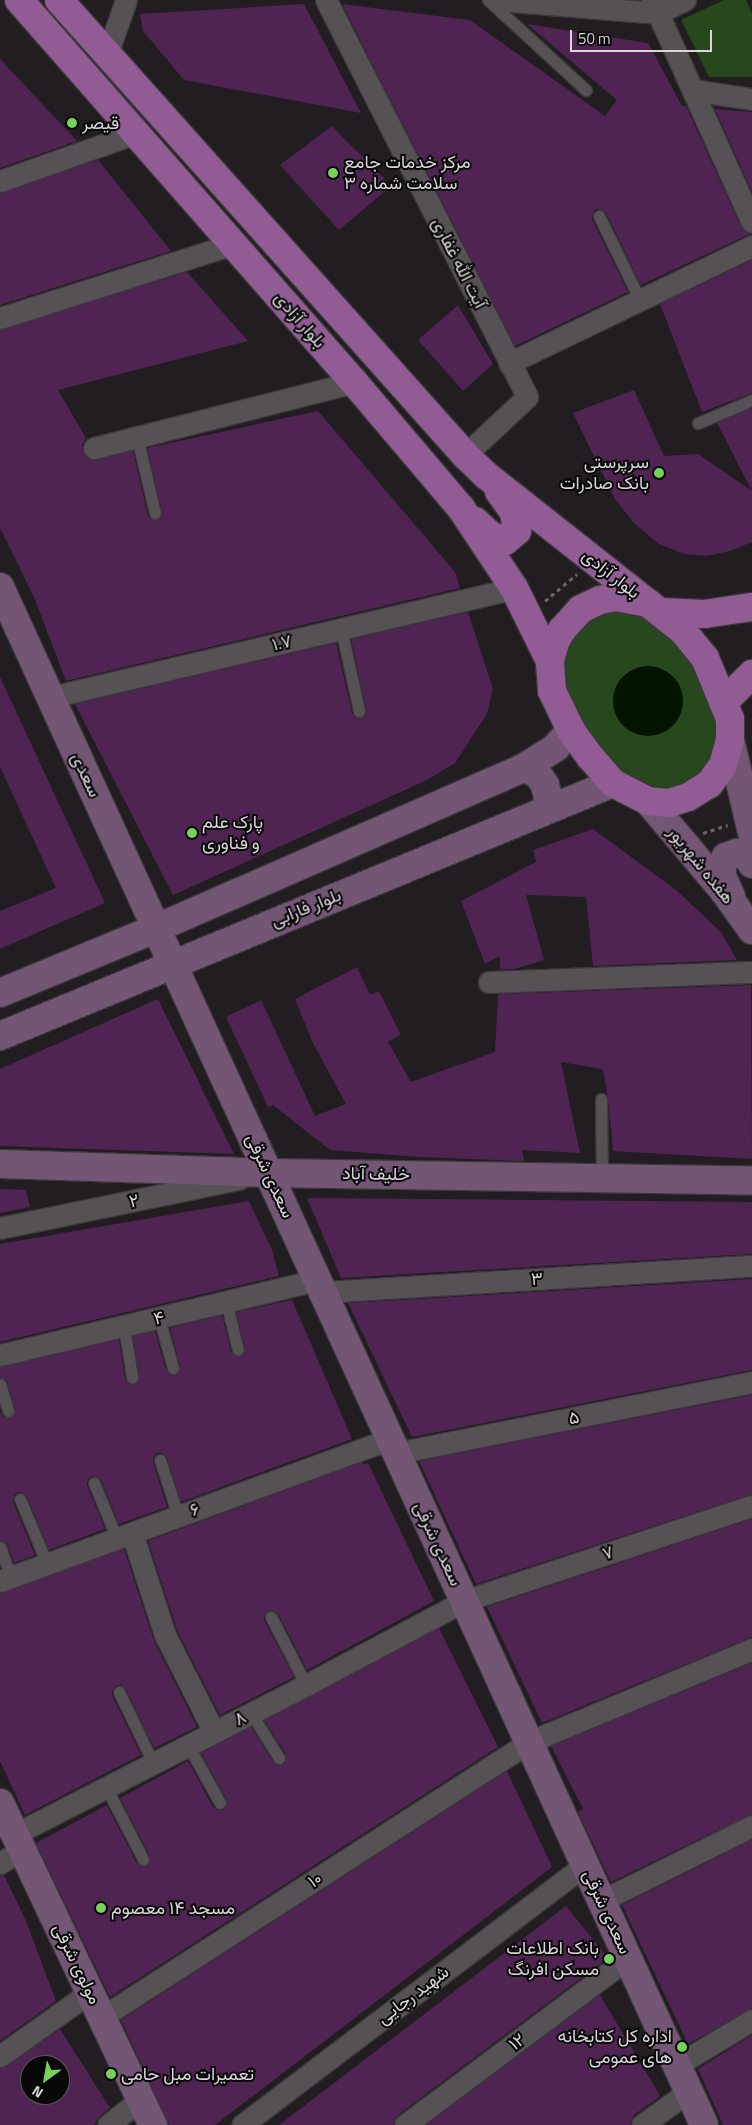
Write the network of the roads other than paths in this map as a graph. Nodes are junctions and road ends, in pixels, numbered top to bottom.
1 (19, 0) edge
2 (59, 0) edge
3 (126, 0) edge
4 (326, 0) edge
5 (488, 0) edge
6 (499, 0) edge
7 (685, 0) edge
8 (655, 6) edge
9 (107, 54) junction
10 (586, 90) dead end
11 (693, 90) junction
12 (752, 99) edge
13 (136, 133) junction
14 (0, 181) edge
15 (599, 216) dead end
16 (752, 222) edge
17 (233, 244) junction
18 (752, 246) edge
19 (640, 300) junction
20 (0, 318) edge
21 (509, 363) junction
22 (354, 382) junction
23 (752, 400) edge
24 (698, 423) dead end
25 (137, 438) junction
26 (94, 448) dead end
27 (465, 455) junction
28 (487, 476) junction
29 (461, 508) junction
30 (156, 513) dead end
31 (0, 587) edge
32 (514, 588) junction
33 (752, 607) edge
34 (655, 608) junction
35 (341, 629) junction
36 (550, 661) junction
37 (752, 674) edge
38 (51, 697) junction
39 (724, 702) junction
40 (359, 711) dead end
41 (571, 730) junction
42 (730, 740) junction
43 (523, 768) junction
44 (613, 783) junction
45 (648, 801) junction
46 (546, 810) junction
47 (751, 822) edge
48 (752, 864) edge
49 (736, 908) junction
50 (156, 928) junction
51 (752, 930) edge
52 (172, 963) junction
53 (752, 972) edge
54 (489, 982) dead end
55 (0, 993) edge
56 (0, 1036) edge
57 (601, 1099) dead end
58 (254, 1142) junction
59 (0, 1164) edge
60 (268, 1173) junction
61 (390, 1174) junction
62 (602, 1177) junction
63 (752, 1181) edge
64 (0, 1228) edge
65 (752, 1266) edge
66 (320, 1286) junction
67 (226, 1302) junction
68 (159, 1318) junction
69 (124, 1326) junction
70 (238, 1350) dead end
71 (0, 1355) edge
72 (173, 1368) dead end
73 (132, 1377) dead end
74 (752, 1382) edge
75 (0, 1384) edge
76 (8, 1411) dead end
77 (393, 1446) junction
78 (160, 1460) dead end
79 (94, 1483) dead end
80 (20, 1499) dead end
81 (752, 1506) edge
82 (178, 1516) junction
83 (125, 1536) junction
84 (0, 1547) edge
85 (47, 1564) junction
86 (6, 1579) edge
87 (464, 1600) junction
88 (271, 1617) dead end
89 (752, 1649) edge
90 (306, 1684) junction
91 (119, 1692) dead end
92 (251, 1713) junction
93 (214, 1732) junction
94 (529, 1742) junction
95 (188, 1745) junction
96 (278, 1758) dead end
97 (153, 1763) junction
98 (106, 1787) junction
99 (0, 1803) edge
100 (220, 1803) dead end
101 (752, 1826) edge
102 (12, 1849) edge
103 (143, 1859) dead end
104 (585, 1865) junction
105 (601, 1901) junction
106 (628, 1958) junction
107 (90, 1992) junction
108 (102, 2017) junction
109 (752, 2020) edge
110 (0, 2056) edge
111 (677, 2065) junction
112 (689, 2091) junction
113 (141, 2099) junction
114 (108, 2125) edge
115 (153, 2125) edge
116 (242, 2125) edge
117 (405, 2125) edge
118 (642, 2125) edge
119 (704, 2125) edge

1 - 13 main road, بلوار آزادی
2 - 9 main road, بلوار آزادی
3 - 9 street
4 - 21 street, آیت الله غفاری
5 - 10 lane
6 - 8 street
7 - 8 street
8 - 11 street
9 - 27 main road, بلوار آزادی
11 - 12 street
11 - 16 street
13 - 14 street
13 - 17 main road, بلوار آزادی
15 - 19 lane
17 - 20 street
17 - 22 main road, بلوار آزادی
18 - 19 street
19 - 21 street
21 - 27 street, آیت الله غفاری
22 - 25 street
22 - 29 main road, بلوار آزادی
23 - 24 lane
25 - 26 street
25 - 30 lane
27 - 28 main road, بلوار آزادی
28 - 29 main road
28 - 34 main road, بلوار آزادی
29 - 32 main road, بلوار آزادی
31 - 38 main road, سعدی
32 - 35 street, ۱.۷
32 - 36 main road, بلوار آزادی
33 - 34 main road
34 - 36 main road
34 - 39 main road, بلوار آزادی
35 - 38 street, ۱.۷
35 - 40 lane
36 - 41 main road
37 - 39 main road
38 - 50 main road, سعدی
39 - 42 main road, بلوار آزادی
41 - 43 main road
41 - 44 main road
42 - 45 main road, بلوار آزادی
42 - 47 main road
43 - 46 main road
43 - 50 main road
44 - 45 main road
44 - 46 main road, بلوار فارابی
45 - 49 main road, هفده شهریور
46 - 52 main road, بلوار فارابی
48 - 49 main road
49 - 51 main road, هفده شهریور
50 - 52 main road, سعدی
50 - 55 main road
52 - 56 main road, بلوار فارابی
52 - 58 main road, سعدی شرقی
53 - 54 street
57 - 62 lane
58 - 60 main road, سعدی شرقی
58 - 61 main road
59 - 60 main road, خلیف آباد
60 - 61 main road, خلیف آباد
60 - 64 street, ۲
60 - 66 main road, سعدی شرقی
61 - 62 main road, خلیف آباد
62 - 63 main road, خلیف آباد
65 - 66 street, ۳
66 - 67 street, ۴
66 - 77 main road, سعدی شرقی
67 - 68 street, ۴
67 - 70 lane
68 - 69 street, ۴
68 - 72 lane
69 - 71 street, ۴
69 - 73 lane
74 - 77 street, ۵
75 - 76 lane
77 - 82 street, ۶
77 - 87 main road, سعدی شرقی
78 - 82 lane
79 - 83 lane
80 - 85 lane
81 - 87 street, ۷
82 - 83 street, ۶
83 - 85 street, ۶
83 - 93 street
84 - 86 lane
85 - 86 street, ۶
87 - 90 street, ۸
87 - 94 main road, سعدی شرقی
88 - 90 lane
89 - 94 street, ۱۰
90 - 92 street, ۸
91 - 97 lane
92 - 93 street, ۸
92 - 96 lane
93 - 95 street, ۸
94 - 104 main road, سعدی شرقی
94 - 108 street, ۱۰
95 - 97 street, ۸
95 - 100 lane
97 - 98 street, ۸
98 - 102 street, ۸
98 - 103 lane
99 - 102 main road, مولوی شرقی
101 - 105 street
102 - 107 main road, مولوی شرقی
104 - 105 main road, سعدی شرقی
104 - 116 street, شهید رجایی
105 - 106 main road, سعدی شرقی
106 - 111 main road, سعدی شرقی
106 - 117 street, ۱۲
107 - 108 main road, مولوی شرقی
107 - 110 street
108 - 113 main road, مولوی شرقی
109 - 111 street
111 - 112 main road, سعدی شرقی
112 - 118 street
112 - 119 main road, سعدی شرقی
113 - 114 street
113 - 115 main road, مولوی شرقی

